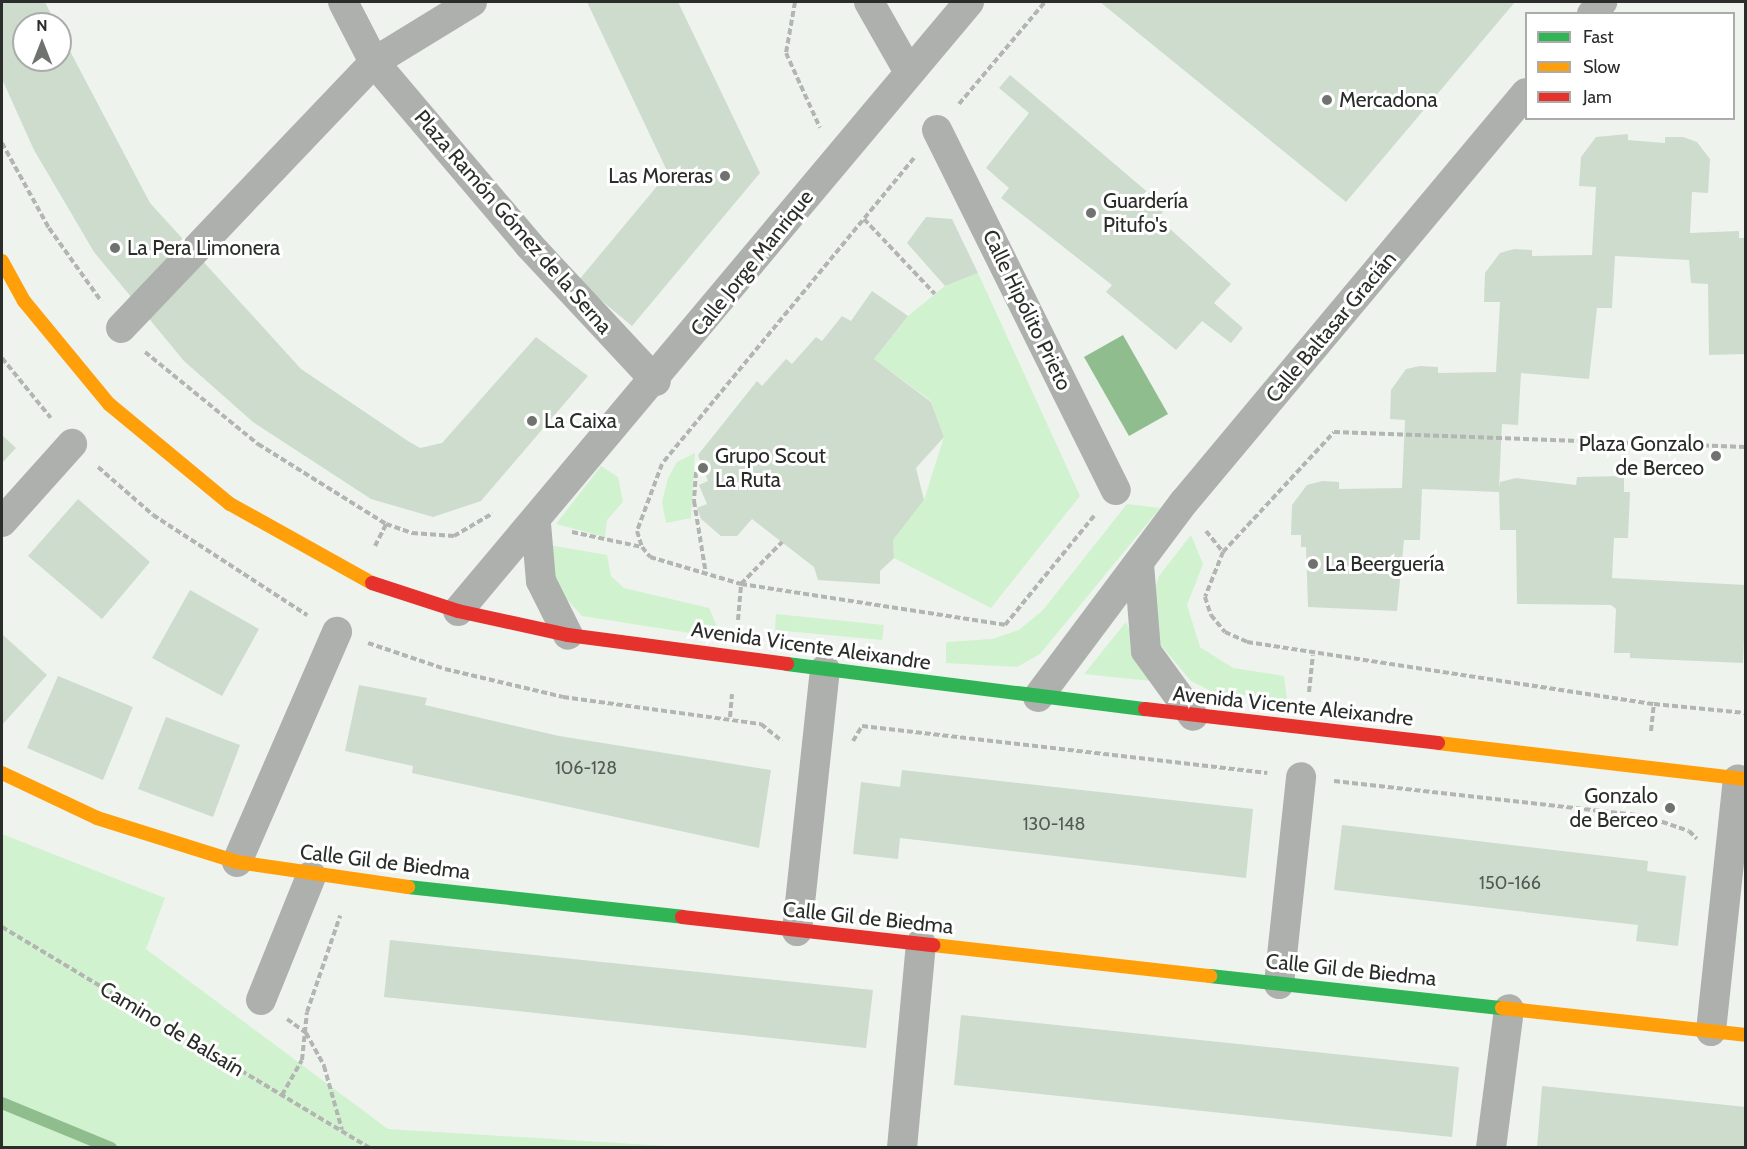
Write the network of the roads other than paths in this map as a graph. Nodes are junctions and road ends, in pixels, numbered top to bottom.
1 (343, 2) edge
2 (472, 2) edge
3 (869, 2) edge
4 (969, 2) edge
5 (374, 62) junction
6 (909, 72) junction
7 (1525, 95) edge
8 (937, 130) road end
9 (2, 261) edge
10 (121, 328) road end
11 (656, 381) junction
12 (72, 444) road end
13 (1116, 490) road end
14 (2, 522) edge
15 (536, 524) junction
16 (1139, 564) junction
17 (458, 611) junction
18 (337, 632) road end
19 (568, 635) junction
20 (825, 669) junction
21 (1038, 697) junction
22 (1193, 716) junction
23 (2, 773) edge
24 (1300, 777) road end
25 (1742, 779) edge
26 (237, 862) junction
27 (311, 876) junction
28 (797, 931) junction
29 (921, 944) junction
30 (1279, 984) junction
31 (261, 1000) road end
32 (1509, 1009) junction
33 (1711, 1031) junction
34 (1746, 1035) edge
35 (902, 1148) edge
36 (1491, 1148) edge

1 - 5 street, Plaza Ramón Gómez de la Serna
2 - 5 street
3 - 6 street
4 - 6 street, Calle Jorge Manrique
5 - 10 street
5 - 11 street, Plaza Ramón Gómez de la Serna
6 - 11 street, Calle Jorge Manrique
7 - 16 street, Calle Baltasar Gracián
8 - 13 street, Calle Hipólito Prieto
9 - 17 street, Avenida Vicente Aleixandre
11 - 15 street, Calle Jorge Manrique
12 - 14 street
15 - 17 street, Calle Jorge Manrique
15 - 19 street
16 - 21 street, Calle Baltasar Gracián
16 - 22 street
17 - 19 street, Avenida Vicente Aleixandre
18 - 26 street
19 - 20 street, Avenida Vicente Aleixandre
20 - 21 street, Avenida Vicente Aleixandre
20 - 28 street
21 - 22 street, Avenida Vicente Aleixandre
22 - 25 street, Avenida Vicente Aleixandre
23 - 26 street, Calle Gil de Biedma
24 - 30 street
25 - 33 street
26 - 27 street, Calle Gil de Biedma
27 - 28 street, Calle Gil de Biedma
27 - 31 street
28 - 29 street, Calle Gil de Biedma
29 - 30 street, Calle Gil de Biedma
29 - 35 street
30 - 32 street, Calle Gil de Biedma
32 - 33 street, Calle Gil de Biedma
32 - 36 street
33 - 34 street, Calle Gil de Biedma

